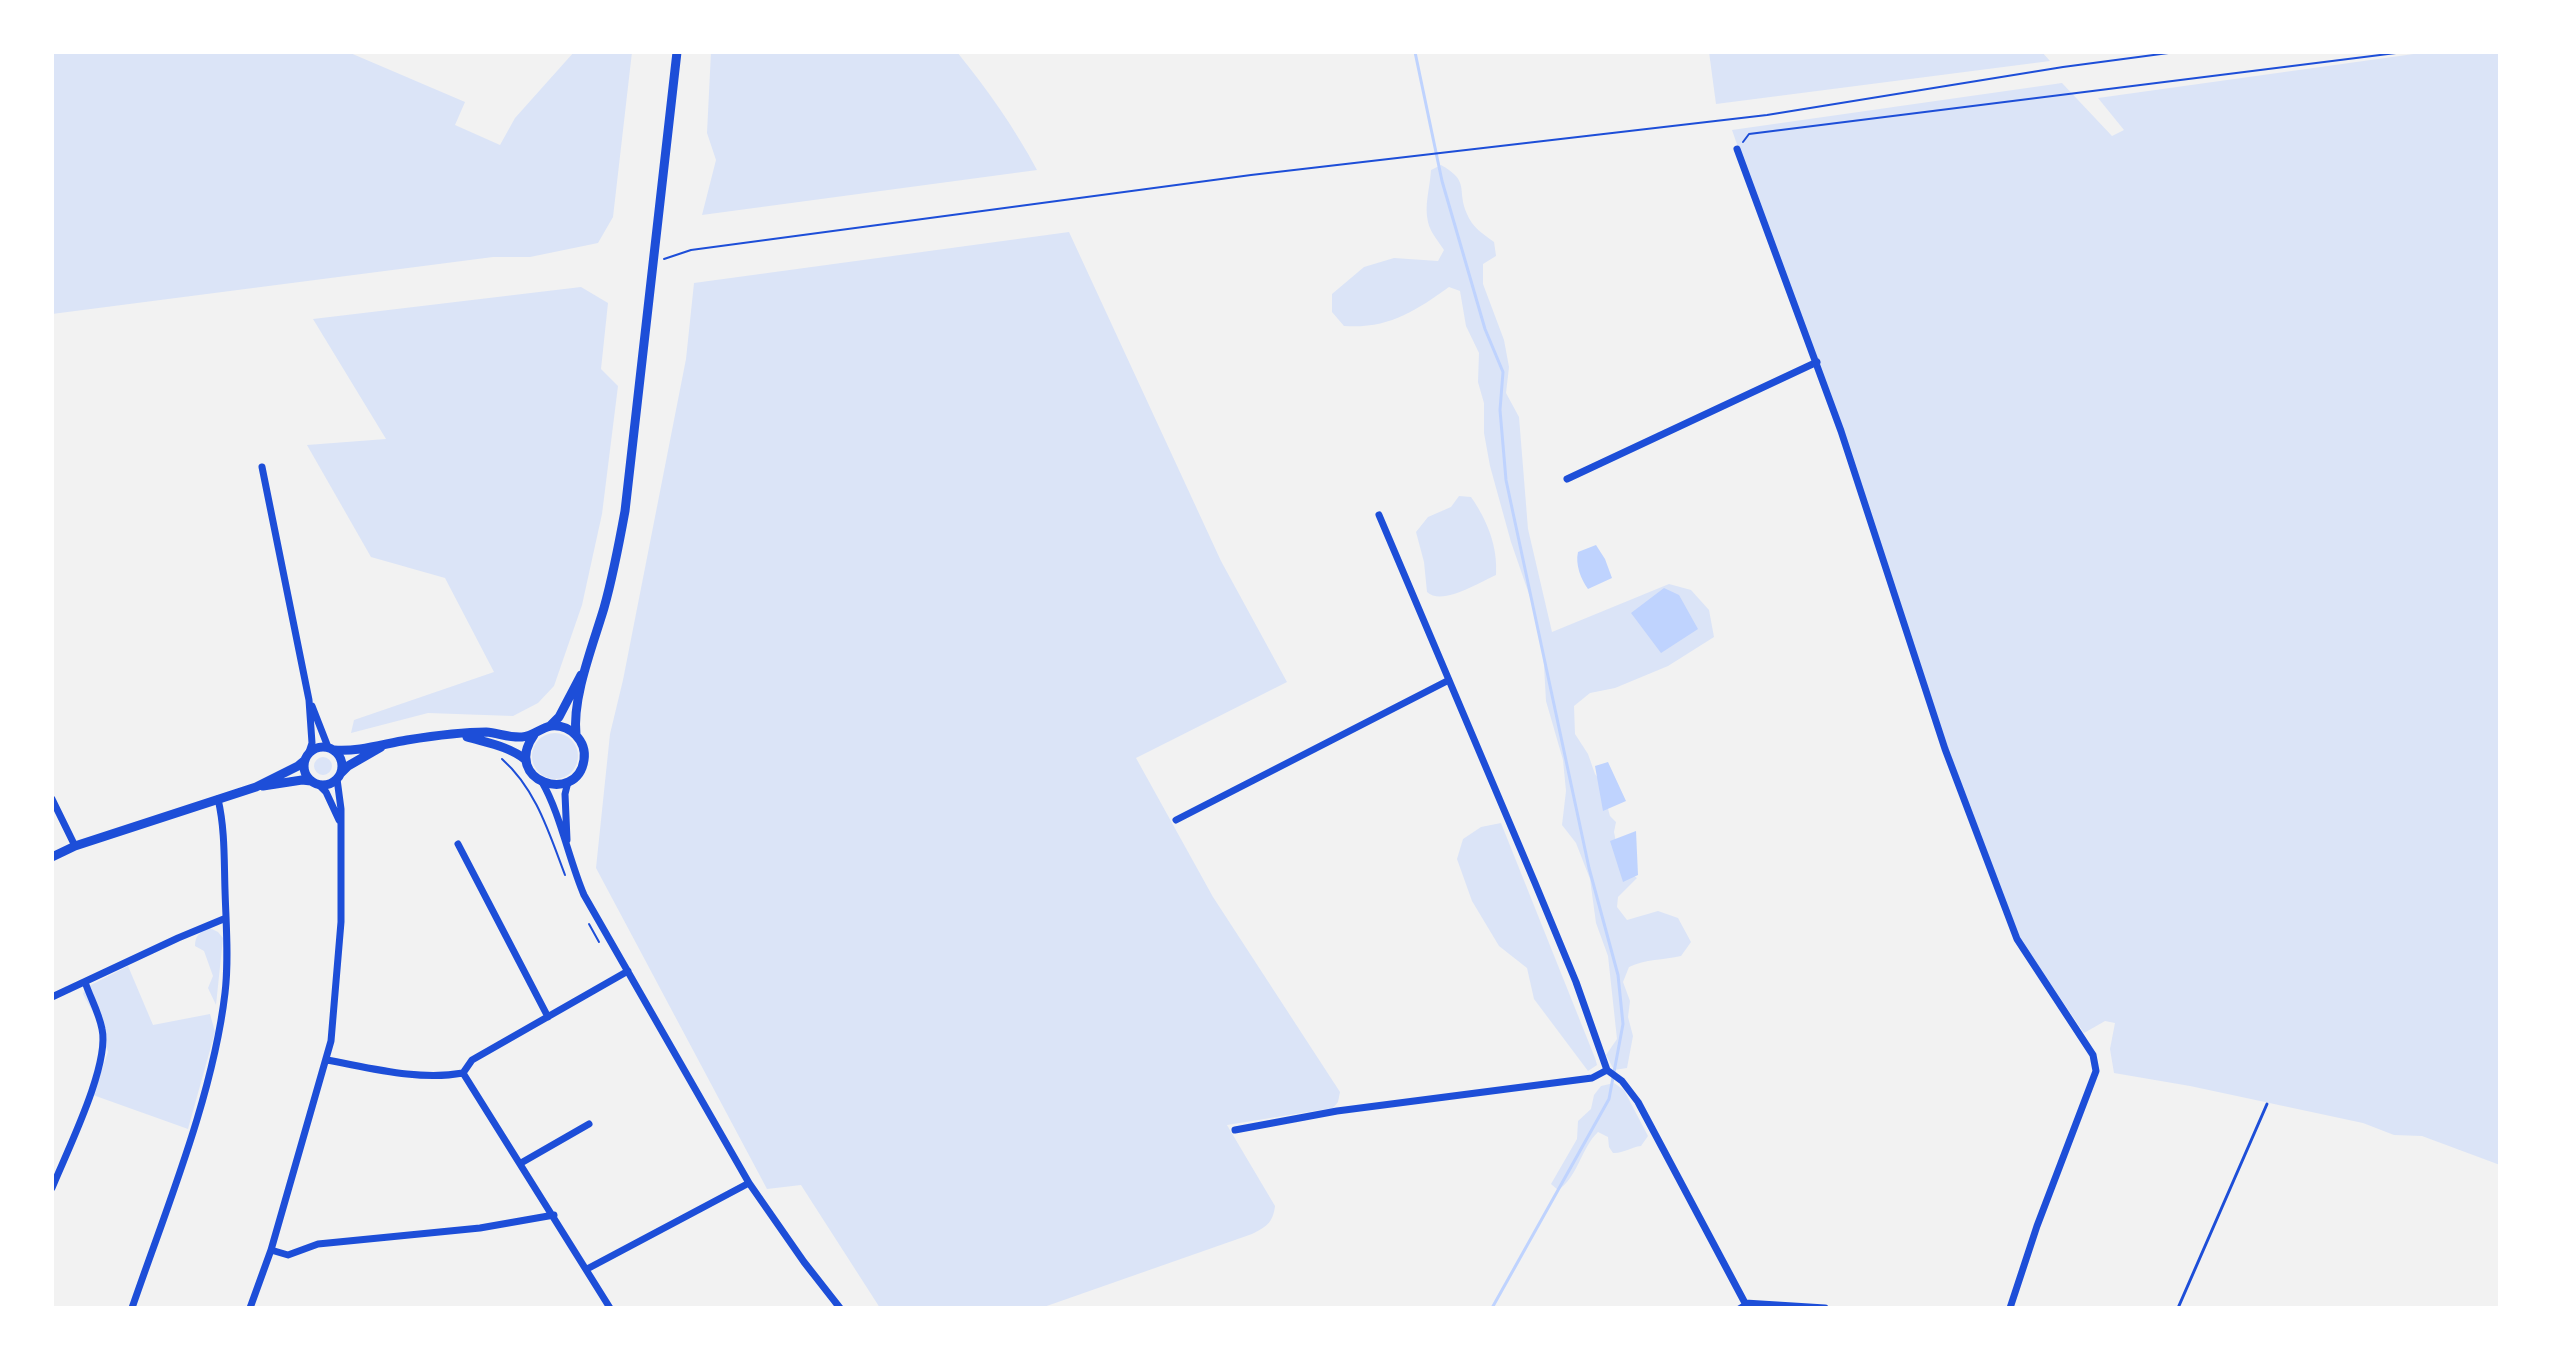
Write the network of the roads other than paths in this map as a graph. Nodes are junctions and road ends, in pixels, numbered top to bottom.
1 (677, 52) edge
2 (1737, 149) road end
3 (1817, 362) junction
4 (262, 467) dead end
5 (1567, 479) dead end
6 (1379, 515) dead end
7 (586, 665) junction
8 (1449, 680) junction
9 (309, 700) junction
10 (550, 726) junction
11 (459, 735) junction
12 (534, 735) junction
13 (576, 735) junction
14 (385, 745) junction
15 (331, 748) junction
16 (306, 756) junction
17 (526, 760) junction
18 (339, 776) junction
19 (542, 782) junction
20 (568, 782) junction
21 (315, 783) junction
22 (256, 787) junction
23 (52, 799) edge
24 (218, 799) junction
25 (1176, 820) dead end
26 (340, 822) junction
27 (458, 844) dead end
28 (75, 846) junction
29 (567, 850) junction
30 (52, 857) edge
31 (226, 918) junction
32 (628, 971) junction
33 (85, 982) junction
34 (52, 997) edge
35 (548, 1017) junction
36 (327, 1060) junction
37 (1607, 1070) junction
38 (463, 1073) junction
39 (2267, 1104) dead end
40 (589, 1124) dead end
41 (1235, 1130) dead end
42 (521, 1163) junction
43 (749, 1183) junction
44 (52, 1188) edge
45 (554, 1215) junction
46 (271, 1250) junction
47 (587, 1269) junction
48 (1745, 1303) junction
49 (132, 1308) edge
50 (250, 1308) edge
51 (610, 1308) edge
52 (840, 1308) edge
53 (1737, 1308) edge
54 (1825, 1308) edge
55 (2010, 1308) edge
56 (2178, 1308) edge

1 - 7 street
2 - 3 street
3 - 5 street
3 - 55 street
4 - 9 street
6 - 8 street
7 - 10 street
7 - 13 street
8 - 25 street
8 - 37 street
9 - 15 street
9 - 16 street
10 - 12 street
10 - 13 street
11 - 12 street
11 - 14 street
11 - 17 street
12 - 17 street
13 - 20 street
14 - 15 street
14 - 18 street
15 - 16 street
15 - 18 street
16 - 21 street
16 - 22 street
17 - 19 street
18 - 21 street
18 - 26 street
19 - 20 street
19 - 29 street
20 - 29 street
21 - 22 street
21 - 26 street
22 - 24 street
23 - 28 street
24 - 28 street
24 - 31 street
26 - 36 street
27 - 35 street
28 - 30 street
29 - 32 street
31 - 33 street
31 - 49 street
32 - 35 street
32 - 43 street
33 - 34 street
33 - 44 street
35 - 38 street
36 - 38 street
36 - 46 street
37 - 41 street
37 - 48 street
38 - 42 street
39 - 56 lane
40 - 42 street
42 - 45 street
43 - 47 street
43 - 52 street
45 - 46 street
45 - 47 street
46 - 50 street
47 - 51 street
48 - 53 lane
48 - 54 street

